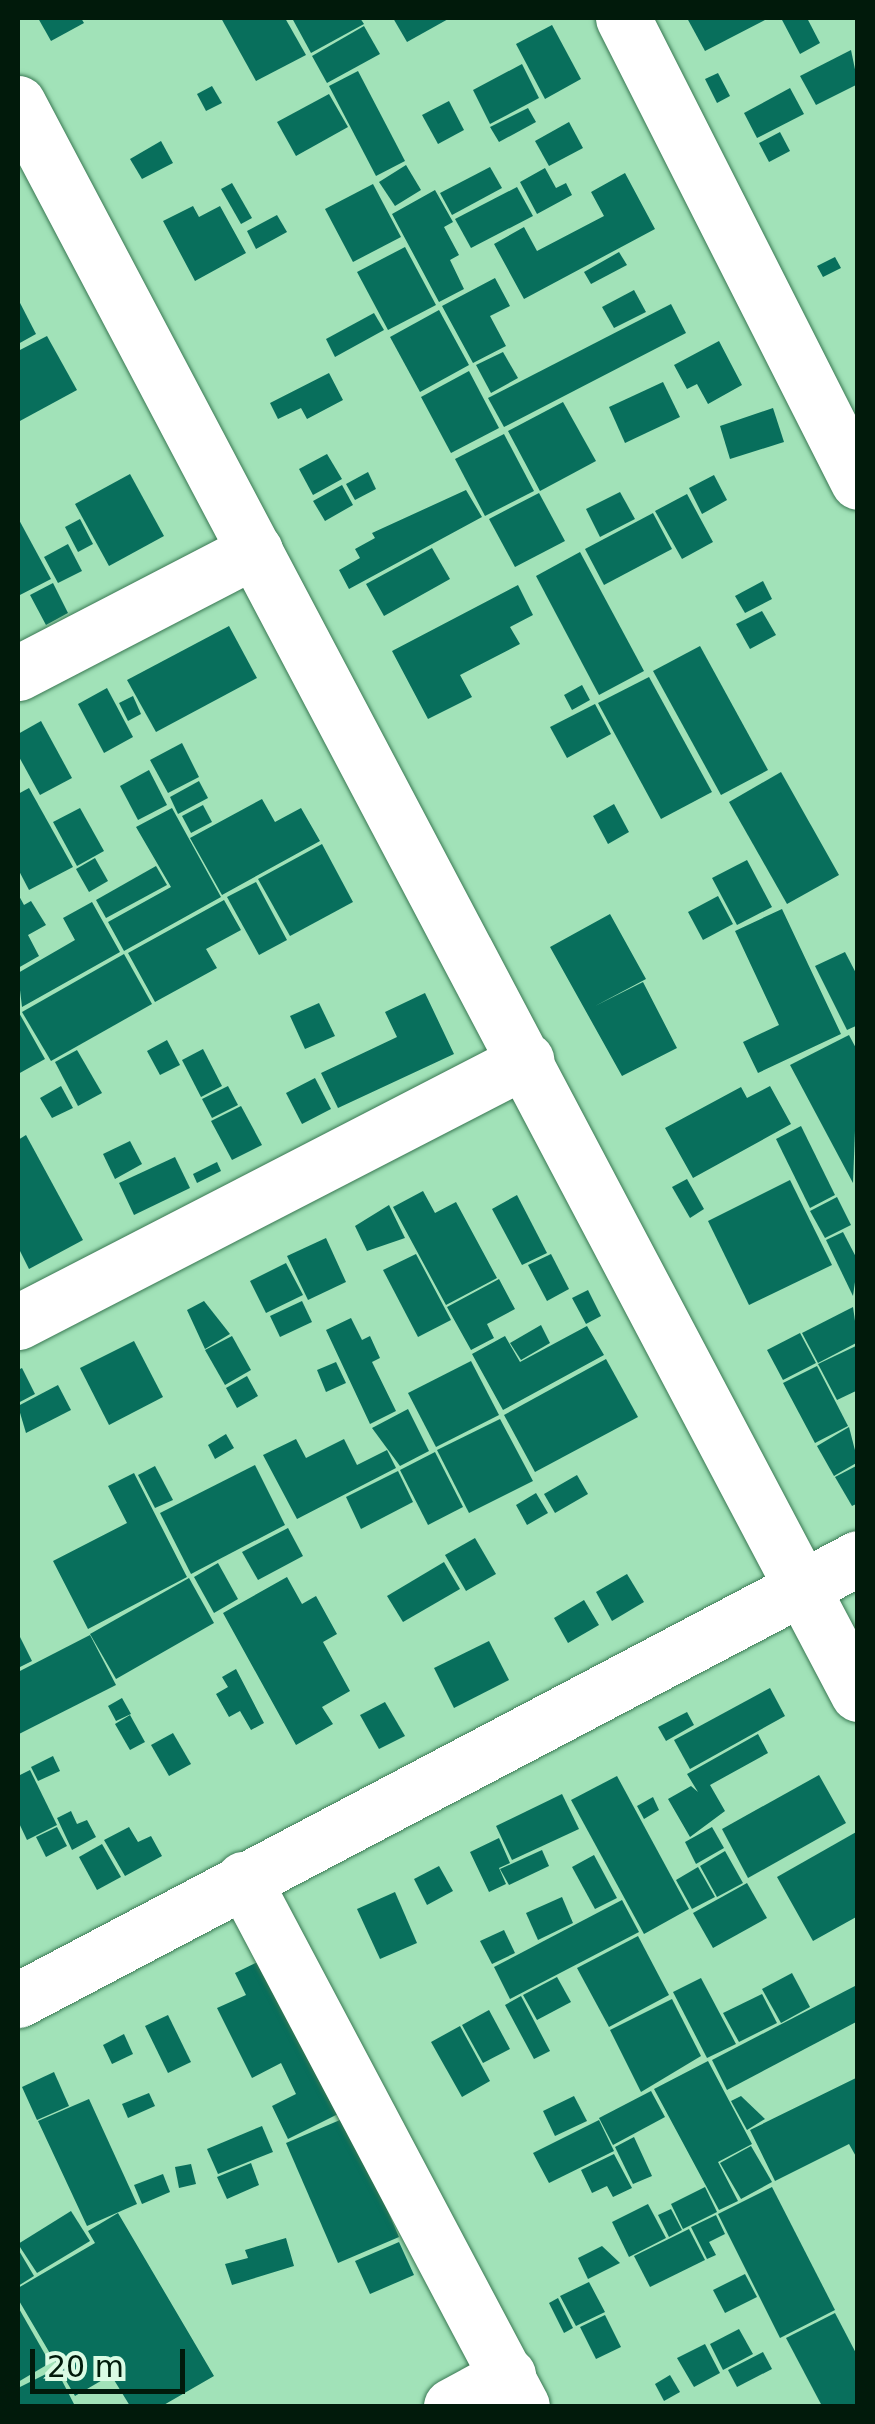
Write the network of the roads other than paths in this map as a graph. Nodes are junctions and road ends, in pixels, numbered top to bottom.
1 (623, 18) edge
2 (18, 104) edge
3 (858, 482) edge
4 (255, 550) junction
5 (18, 673) edge
6 (526, 1060) junction
7 (18, 1322) edge
8 (858, 1558) edge
9 (806, 1585) junction
10 (858, 1694) edge
11 (242, 1879) junction
12 (18, 2000) edge
13 (515, 2391) edge
14 (451, 2406) edge

1 - 3 street
2 - 4 street
4 - 5 street
4 - 6 street
6 - 7 street
6 - 9 street
8 - 9 street
9 - 10 street
9 - 11 street
11 - 12 street
11 - 13 street
13 - 14 street

